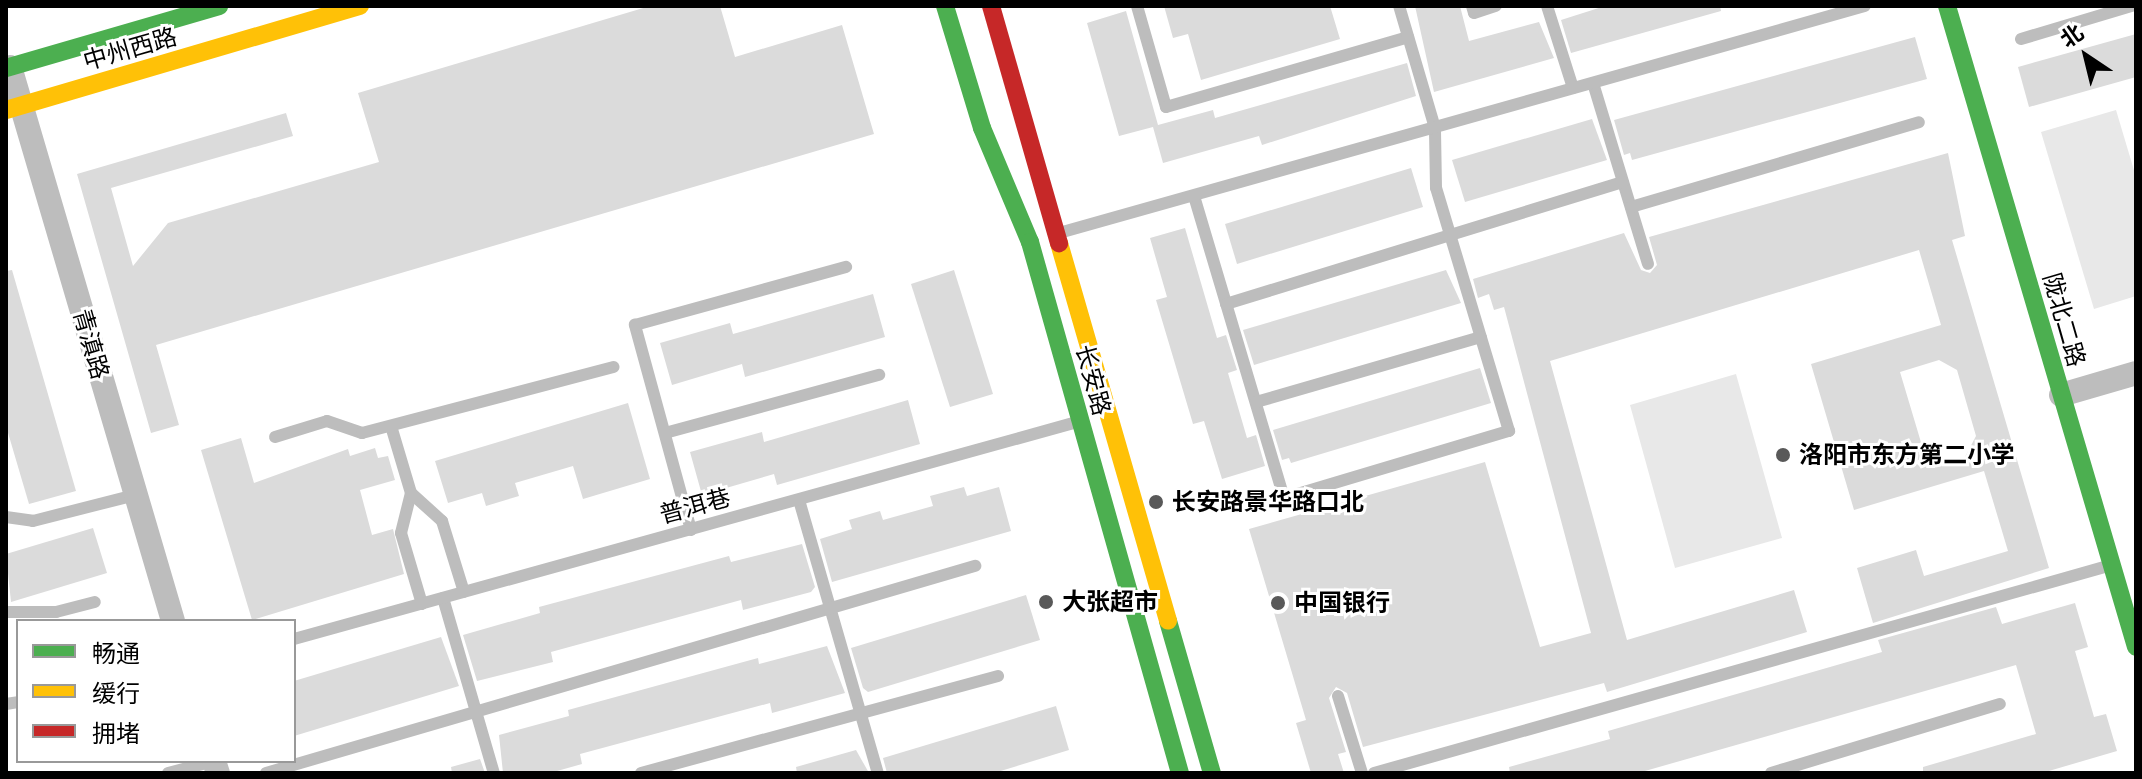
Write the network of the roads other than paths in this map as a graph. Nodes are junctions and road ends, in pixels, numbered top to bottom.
1 (217, 6) edge
2 (360, 6) edge
3 (945, 6) edge
4 (991, 6) edge
5 (1137, 6) edge
6 (1399, 6) edge
7 (1472, 6) edge
8 (1496, 6) edge
9 (1547, 6) edge
10 (1865, 6) edge
11 (1947, 6) edge
12 (2132, 6) edge
13 (1408, 37) junction
14 (2021, 39) dead end
15 (8, 68) edge
16 (1593, 83) junction
17 (1573, 88) junction
18 (14, 108) edge
19 (1919, 122) dead end
20 (1435, 128) junction
21 (1623, 182) junction
22 (1194, 196) junction
23 (1631, 207) junction
24 (1057, 234) junction
25 (1450, 235) junction
26 (1648, 264) dead end
27 (846, 267) dead end
28 (1226, 304) junction
29 (1481, 337) junction
30 (614, 367) dead end
31 (2136, 373) edge
32 (879, 375) dead end
33 (2061, 395) junction
34 (1256, 402) junction
35 (1108, 412) junction
36 (1080, 422) junction
37 (391, 426) junction
38 (665, 433) junction
39 (275, 437) dead end
40 (411, 493) junction
41 (135, 495) junction
42 (799, 500) junction
43 (6, 517) edge
44 (691, 530) junction
45 (2112, 565) junction
46 (975, 566) dead end
47 (464, 592) junction
48 (443, 598) junction
49 (95, 602) dead end
50 (422, 604) junction
51 (830, 608) junction
52 (6, 612) edge
53 (172, 619) edge
54 (296, 638) edge
55 (2136, 647) edge
56 (998, 676) dead end
57 (1338, 696) dead end
58 (2000, 704) dead end
59 (476, 711) junction
60 (860, 713) junction
61 (206, 763) edge
62 (168, 773) edge
63 (266, 773) edge
64 (494, 773) edge
65 (641, 773) edge
66 (878, 773) edge
67 (1180, 773) edge
68 (1212, 773) edge
69 (1362, 773) edge
70 (1374, 773) edge
71 (1771, 773) edge

1 - 15 main road, 中州西路
2 - 18 main road, 中州西路
3 - 36 main road, 长安路
4 - 24 main road, 长安路
5 - 13 lane
6 - 13 lane
7 - 8 lane
9 - 17 lane
10 - 16 lane
11 - 33 main road, 陇北二路
12 - 14 lane
13 - 20 lane
15 - 18 street, 青滇路
16 - 17 lane
16 - 21 lane
17 - 20 lane
18 - 41 street, 青滇路
19 - 23 lane
20 - 22 lane
20 - 25 lane
21 - 23 lane
21 - 25 lane
22 - 24 lane
22 - 28 lane
23 - 26 lane
24 - 35 main road, 长安路
25 - 28 lane
25 - 29 lane
27 - 38 lane
28 - 34 lane
29 - 34 lane
29 - 34 lane
30 - 37 lane
31 - 33 street
32 - 38 lane
33 - 45 main road, 陇北二路
35 - 36 lane, 普洱巷
35 - 68 main road, 长安路
36 - 42 lane, 普洱巷
36 - 67 main road, 长安路
37 - 39 lane
37 - 40 lane
38 - 44 lane
40 - 47 lane
40 - 50 lane
41 - 43 lane
41 - 53 street, 青滇路
42 - 44 lane, 普洱巷
42 - 51 lane
44 - 47 lane, 普洱巷
45 - 55 main road, 陇北二路
45 - 70 lane
46 - 51 lane
47 - 48 lane, 普洱巷
48 - 50 lane, 普洱巷
48 - 59 lane
49 - 52 lane
50 - 54 lane, 普洱巷
51 - 59 lane
51 - 60 lane
56 - 60 lane
57 - 69 lane
58 - 71 lane
59 - 63 lane
59 - 64 lane
60 - 65 lane
60 - 66 lane
61 - 62 lane

